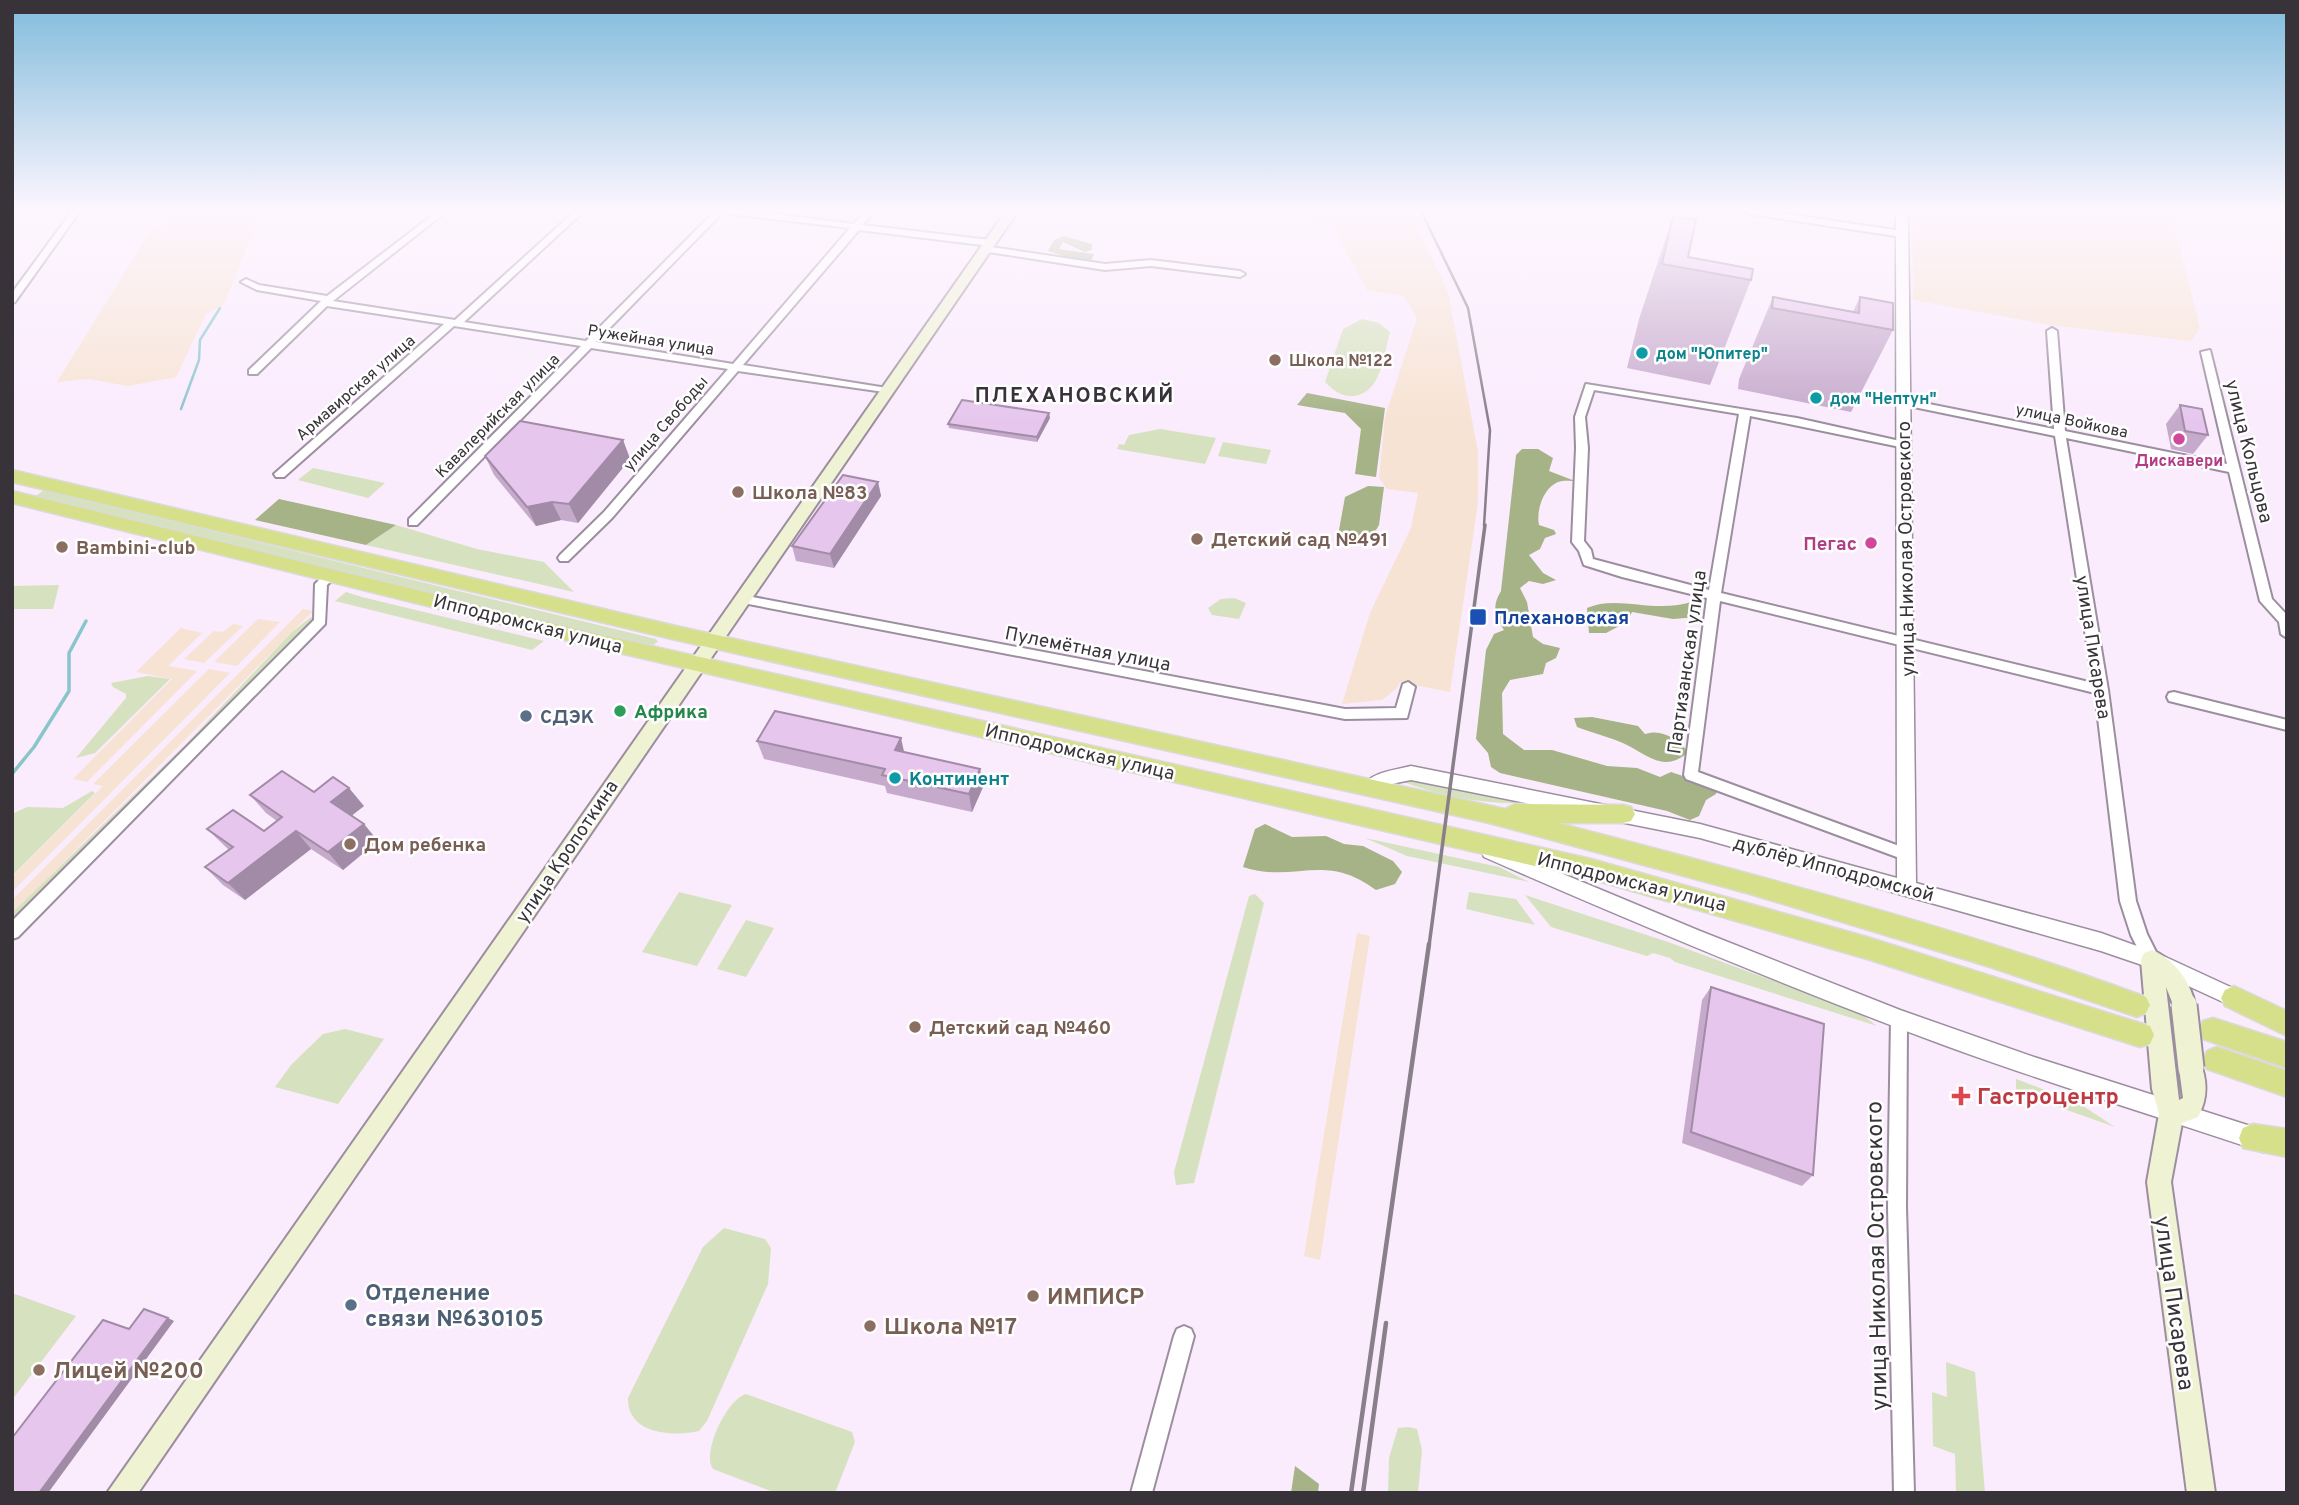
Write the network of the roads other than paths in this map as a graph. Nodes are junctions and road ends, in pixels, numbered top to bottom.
1 (25, 281) edge
2 (353, 281) edge
3 (501, 281) edge
4 (652, 281) edge
5 (810, 281) edge
6 (963, 281) edge
7 (1903, 281) edge
8 (246, 282) dead end
9 (12, 300) edge
10 (328, 301) junction
11 (454, 323) junction
12 (2052, 331) dead end
13 (590, 345) junction
14 (2206, 352) dead end
15 (735, 368) junction
16 (253, 372) dead end
17 (887, 391) junction
18 (1904, 402) junction
19 (1745, 412) junction
20 (2060, 433) junction
21 (1905, 445) junction
22 (2234, 469) junction
23 (280, 474) dead end
24 (15, 486) edge
25 (413, 522) dead end
26 (564, 558) dead end
27 (332, 574) junction
28 (1714, 596) junction
29 (742, 599) junction
30 (2286, 625) edge
31 (1907, 641) junction
32 (712, 642) junction
33 (697, 664) junction
34 (1408, 687) dead end
35 (2101, 690) junction
36 (2174, 697) dead end
37 (2287, 725) edge
38 (1370, 788) junction
39 (1489, 814) junction
40 (1623, 814) junction
41 (1467, 841) junction
42 (1905, 854) junction
43 (1907, 888) junction
44 (12, 932) edge
45 (2152, 960) junction
46 (2234, 998) junction
47 (2137, 1005) dead end
48 (2287, 1018) edge
49 (1899, 1019) junction
50 (2287, 1024) edge
51 (2213, 1030) dead end
52 (2140, 1035) dead end
53 (2287, 1055) edge
54 (2204, 1064) junction
55 (2287, 1084) edge
56 (2171, 1114) junction
57 (2253, 1138) junction
58 (2287, 1143) edge
59 (2287, 1149) edge
60 (1184, 1336) dead end
61 (121, 1493) edge
62 (1141, 1493) edge
63 (1904, 1493) edge
64 (2201, 1493) edge

1 - 9 street
2 - 10 street
3 - 11 street, Армавирская улица
4 - 13 street, Кавалерийская улица
5 - 15 street, улица Свободы
6 - 17 main road, улица Кропоткина
7 - 18 street, улица Николая Островского
8 - 10 street, Ружейная улица
10 - 11 street, Ружейная улица
10 - 16 street
11 - 13 street, Ружейная улица
11 - 23 street, Армавирская улица
12 - 20 street, улица Писарева
13 - 15 street, Ружейная улица
13 - 25 street, Кавалерийская улица
14 - 22 street, улица Кольцова
15 - 17 street, Ружейная улица
15 - 26 street, улица Свободы
17 - 29 main road, улица Кропоткина
18 - 20 street, улица Войкова
18 - 21 street, улица Николая Островского
19 - 21 street
19 - 28 street, Партизанская улица
19 - 28 street
20 - 22 street, улица Войкова
20 - 35 street, улица Писарева
21 - 31 street, улица Николая Островского
22 - 30 street, улица Кольцова
24 - 27 highway, Ипподромская улица
24 - 32 highway, Ипподромская улица
27 - 33 highway, Ипподромская улица
27 - 44 street
28 - 31 street
28 - 42 street, Партизанская улица
29 - 32 main road, улица Кропоткина
29 - 34 street, Пулемётная улица
31 - 35 street
31 - 42 street, улица Николая Островского
32 - 33 main road, улица Кропоткина
32 - 38 highway, Ипподромская улица
33 - 41 highway, Ипподромская улица
33 - 61 main road, улица Кропоткина
35 - 45 street, улица Писарева
36 - 37 street
38 - 39 highway, Ипподромская улица
38 - 40 street, дублёр Ипподромской
39 - 40 highway
39 - 47 highway, Ипподромская улица
40 - 43 street, дублёр Ипподромской
41 - 49 street
41 - 52 highway, Ипподромская улица
42 - 43 street, улица Николая Островского
43 - 45 street, дублёр Ипподромской
45 - 46 street, дублёр Ипподромской
45 - 54 main road, улица Писарева, bridge
45 - 56 main road, улица Писарева
46 - 48 street, дублёр Ипподромской
46 - 50 highway
49 - 56 street
49 - 63 street, улица Николая Островского
51 - 53 highway
54 - 55 highway
54 - 56 main road, улица Писарева
56 - 57 street
56 - 64 main road, улица Писарева
57 - 58 highway
57 - 59 street
60 - 62 street

